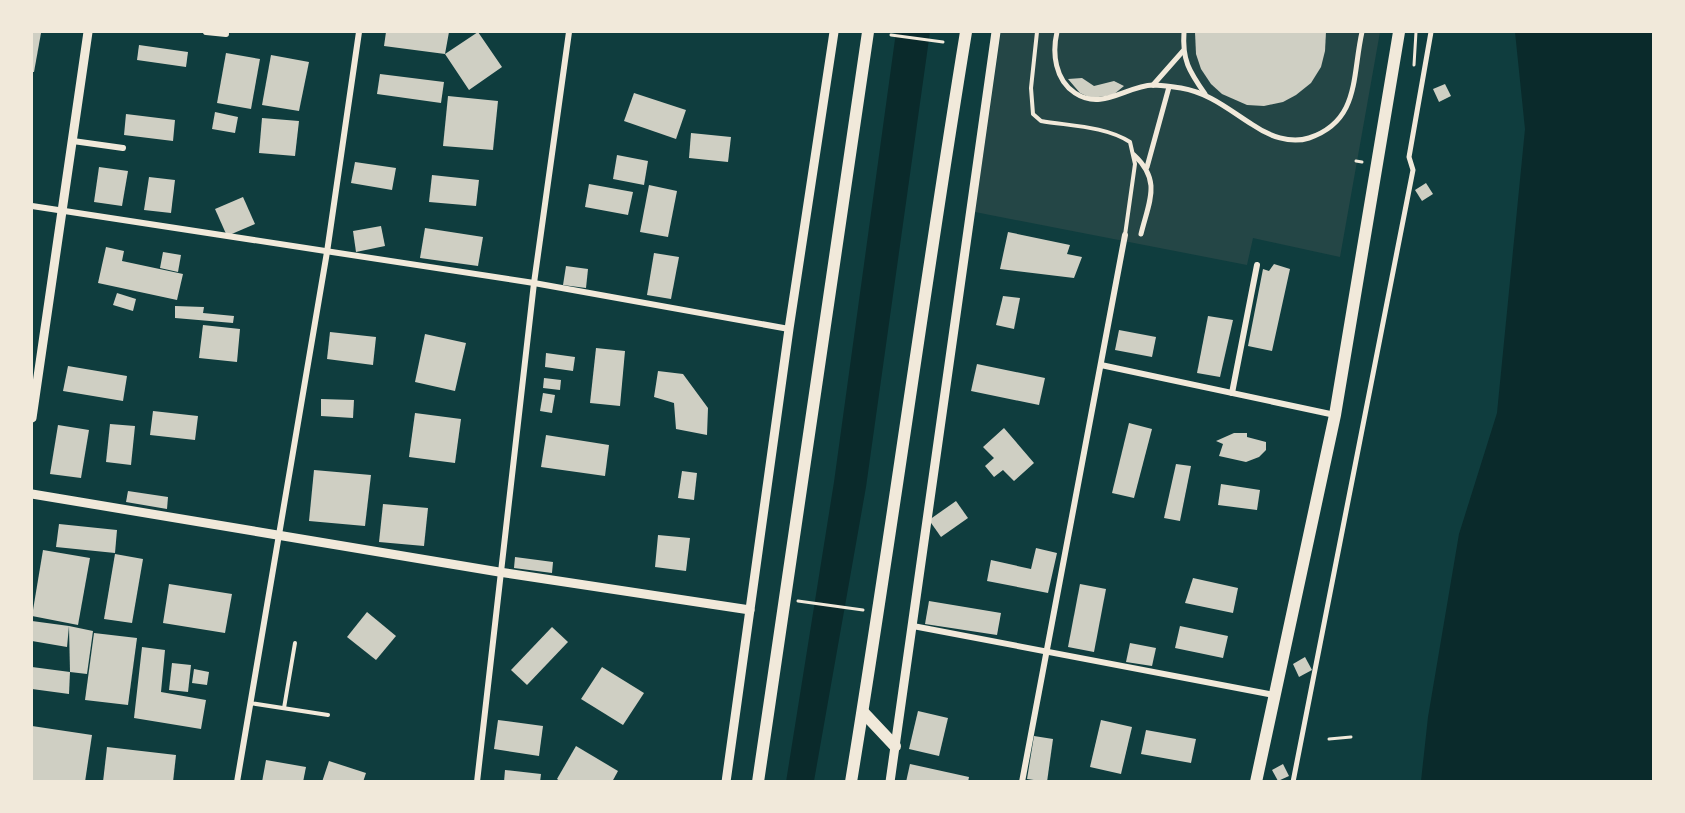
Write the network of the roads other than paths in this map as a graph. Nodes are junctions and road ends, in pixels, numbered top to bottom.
1 (88, 32) edge
2 (206, 32) edge
3 (359, 32) edge
4 (568, 32) edge
5 (831, 32) edge
6 (868, 32) edge
7 (966, 32) edge
8 (996, 32) edge
9 (1037, 32) edge
10 (1057, 32) edge
11 (1184, 32) edge
12 (1362, 32) edge
13 (1394, 32) edge
14 (1399, 32) edge
15 (1431, 32) edge
16 (226, 34) dead end
17 (1398, 45) junction
18 (1183, 51) junction
19 (1153, 85) junction
20 (1169, 87) junction
21 (1205, 94) junction
22 (73, 141) junction
23 (123, 148) dead end
24 (1134, 155) junction
25 (1147, 167) junction
26 (32, 206) edge
27 (63, 211) junction
28 (1141, 234) dead end
29 (1125, 235) joint
30 (327, 252) junction
31 (1257, 265) dead end
32 (534, 283) junction
33 (789, 329) junction
34 (1101, 365) junction
35 (1232, 393) junction
36 (1335, 415) junction
37 (32, 418) edge
38 (32, 494) edge
39 (277, 535) junction
40 (499, 572) junction
41 (750, 610) junction
42 (913, 626) junction
43 (295, 643) dead end
44 (1047, 652) junction
45 (1274, 695) junction
46 (250, 703) junction
47 (284, 708) junction
48 (863, 712) junction
49 (328, 715) dead end
50 (895, 746) junction
51 (237, 782) edge
52 (477, 782) edge
53 (726, 782) edge
54 (758, 782) edge
55 (851, 782) edge
56 (890, 782) edge
57 (1022, 782) edge
58 (1256, 782) edge
59 (1293, 782) edge

1 - 22 street
2 - 16 street
3 - 30 street
4 - 32 street
5 - 33 street
6 - 54 main road
7 - 48 main road
8 - 42 street
9 - 24 lane
10 - 19 street
11 - 18 street
12 - 21 street
13 - 17 lane
14 - 17 main road
15 - 59 street
17 - 36 main road
18 - 19 street
18 - 21 street
19 - 20 street
20 - 21 street
20 - 25 street
22 - 23 street
22 - 27 street
24 - 25 street
24 - 29 lane
25 - 28 street
26 - 27 street
27 - 30 street
27 - 37 street
29 - 34 street
30 - 32 street
30 - 39 street
31 - 35 street
32 - 33 street
32 - 40 street
33 - 41 street
34 - 35 street
34 - 44 street
35 - 36 street
36 - 45 main road
38 - 39 street
39 - 40 street
39 - 46 street
40 - 41 street
40 - 52 street
41 - 53 street
42 - 44 street
42 - 50 street
43 - 47 lane
44 - 45 street
44 - 57 street
45 - 58 main road
46 - 47 lane
46 - 51 street
47 - 49 lane
48 - 50 main road
48 - 55 main road
50 - 56 street

